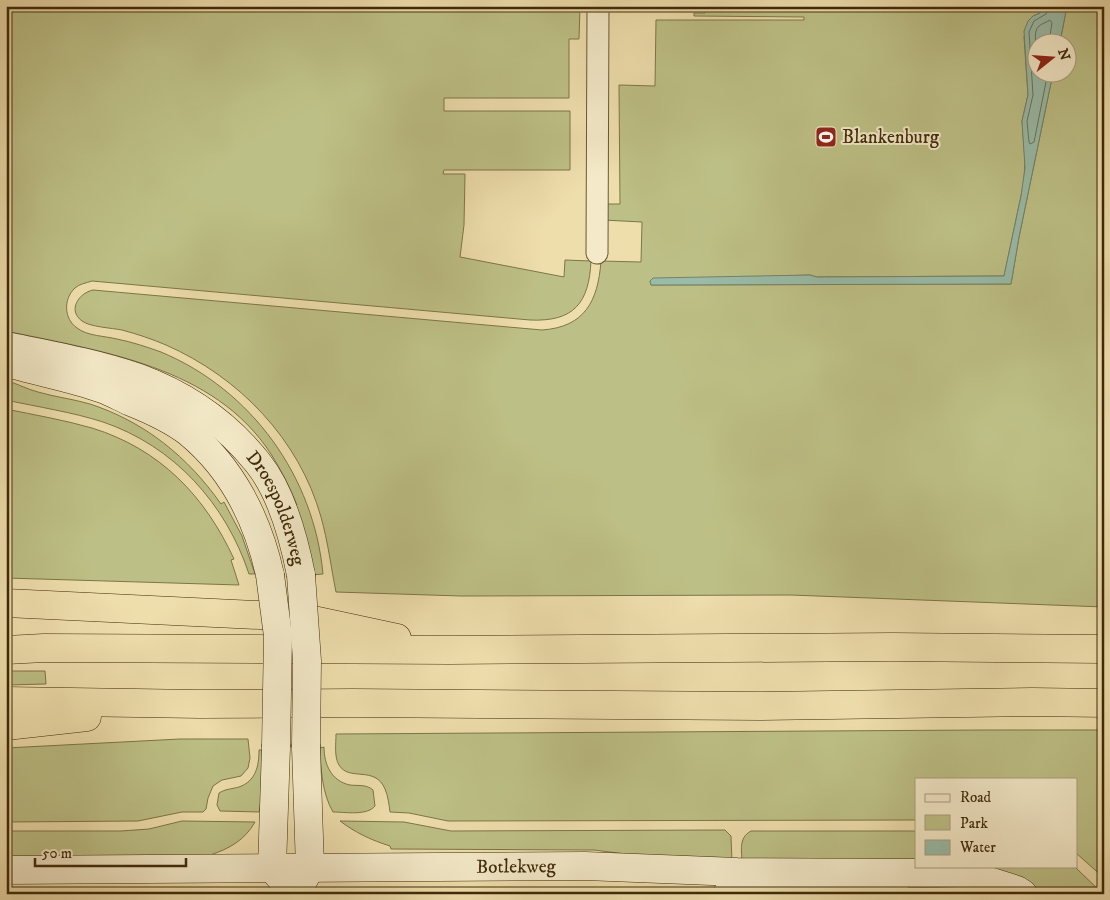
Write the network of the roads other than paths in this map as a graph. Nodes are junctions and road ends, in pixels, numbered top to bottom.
1 (598, 6) edge
2 (597, 253) dead end
3 (6, 346) edge
4 (6, 363) edge
5 (6, 603) edge
6 (1104, 649) edge
7 (6, 650) edge
8 (450, 650) junction
9 (6, 701) edge
10 (1104, 703) edge
11 (200, 704) junction
12 (6, 726) edge
13 (272, 868) junction
14 (310, 868) junction
15 (6, 870) edge
16 (734, 888) edge
17 (295, 894) edge
18 (896, 894) edge
19 (1023, 894) edge

1 - 2 street
3 - 14 main road, Droespolderweg, bridge
4 - 13 main road, Droespolderweg, bridge
5 - 8 highway
6 - 8 highway
7 - 8 highway
9 - 11 highway
10 - 11 highway
11 - 12 highway
13 - 14 main road, Botlekweg
13 - 15 main road, Botlekweg
13 - 17 main road, Droespolderweg
14 - 16 main road, Botlekweg
14 - 17 main road, Droespolderweg
16 - 18 main road, Botlekweg
16 - 19 main road, Botlekweg

